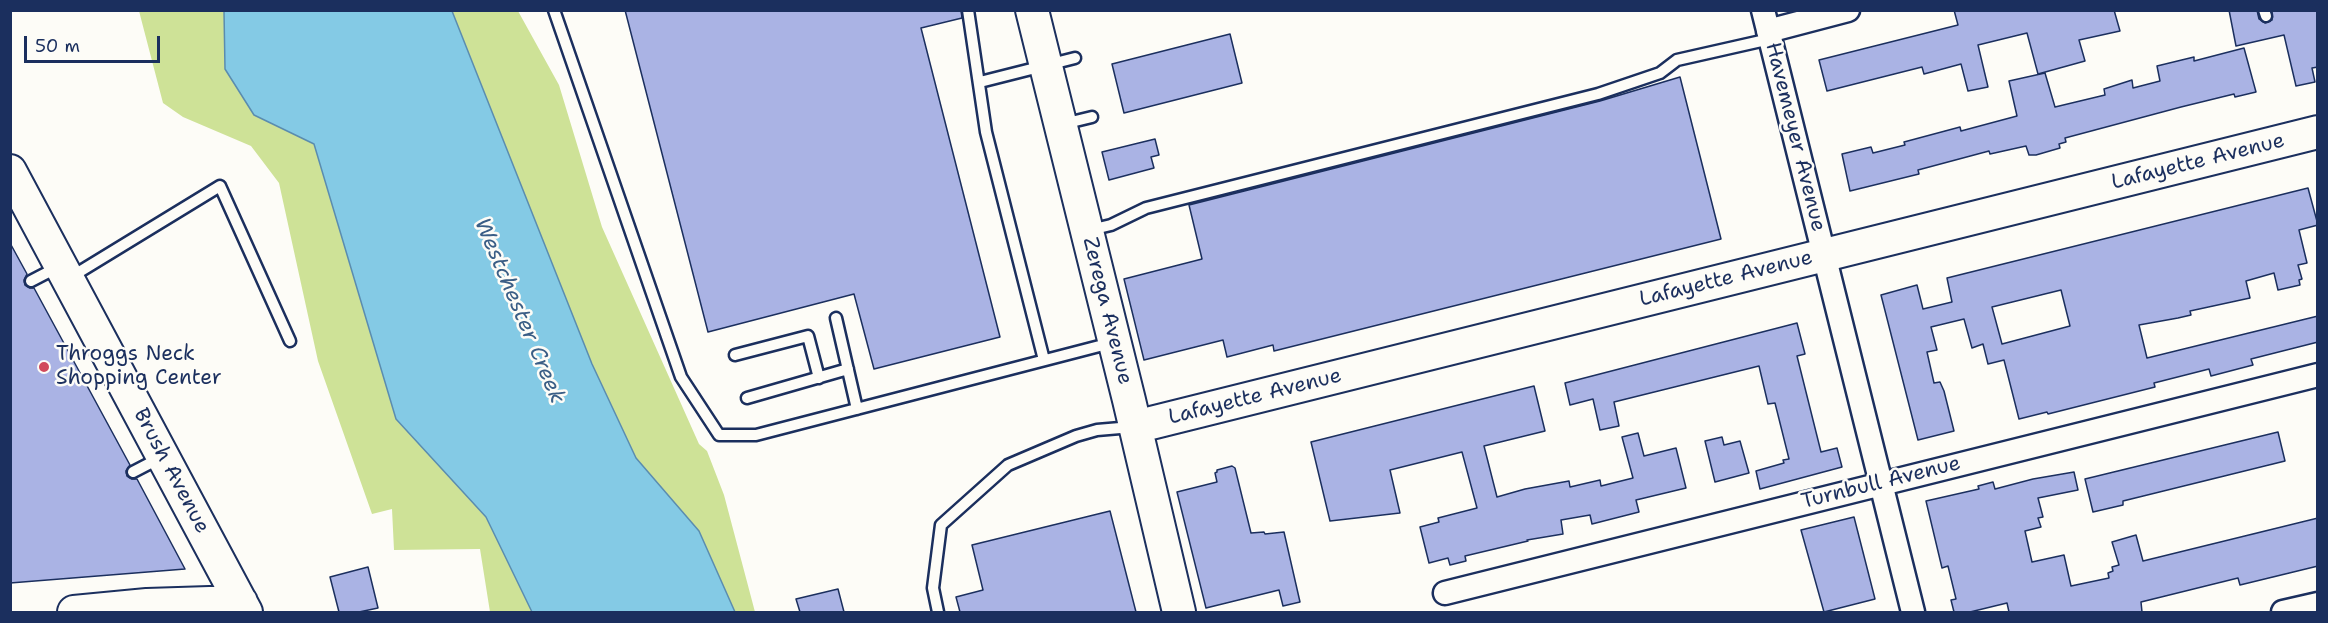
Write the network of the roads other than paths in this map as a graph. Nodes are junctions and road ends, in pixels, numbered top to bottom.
1 (554, 10) edge
2 (968, 10) edge
3 (1032, 10) edge
4 (1848, 10) edge
5 (1767, 27) edge
6 (1060, 62) junction
7 (980, 82) junction
8 (1092, 117) dead end
9 (1060, 124) junction
10 (2316, 137) edge
11 (10, 171) edge
12 (1087, 230) junction
13 (1825, 255) junction
14 (64, 272) junction
15 (31, 281) dead end
16 (836, 318) dead end
17 (290, 342) dead end
18 (1114, 342) junction
19 (735, 355) dead end
20 (1044, 360) junction
21 (848, 369) junction
22 (2318, 375) edge
23 (819, 378) junction
24 (747, 398) dead end
25 (857, 409) junction
26 (1135, 427) junction
27 (163, 456) junction
28 (133, 472) dead end
29 (1881, 483) junction
30 (1445, 593) dead end
31 (2318, 604) edge
32 (243, 607) edge
33 (74, 612) edge
34 (938, 612) edge
35 (1179, 612) edge
36 (1914, 612) edge
37 (2283, 612) edge

1 - 25 lane
2 - 7 lane
3 - 6 street, Zerega Avenue
4 - 5 street
5 - 12 lane
5 - 13 street, Havemeyer Avenue
6 - 7 lane
6 - 9 street, Zerega Avenue
7 - 20 lane
8 - 9 lane
9 - 12 street, Zerega Avenue
10 - 13 street, Lafayette Avenue
11 - 14 street, Brush Avenue
12 - 18 street, Zerega Avenue
13 - 26 street, Lafayette Avenue
13 - 29 street, Havemeyer Avenue
14 - 15 lane
14 - 17 lane
14 - 27 street, Brush Avenue
16 - 21 lane
18 - 20 lane
18 - 26 street, Zerega Avenue
19 - 23 lane
20 - 25 lane
21 - 23 lane
21 - 25 lane
22 - 29 street, Turnbull Avenue
23 - 24 lane
26 - 34 lane
26 - 35 street, Zerega Avenue
27 - 28 lane
27 - 32 street, Brush Avenue
29 - 30 street, Turnbull Avenue
29 - 36 street, Havemeyer Avenue
31 - 37 street
32 - 33 street

